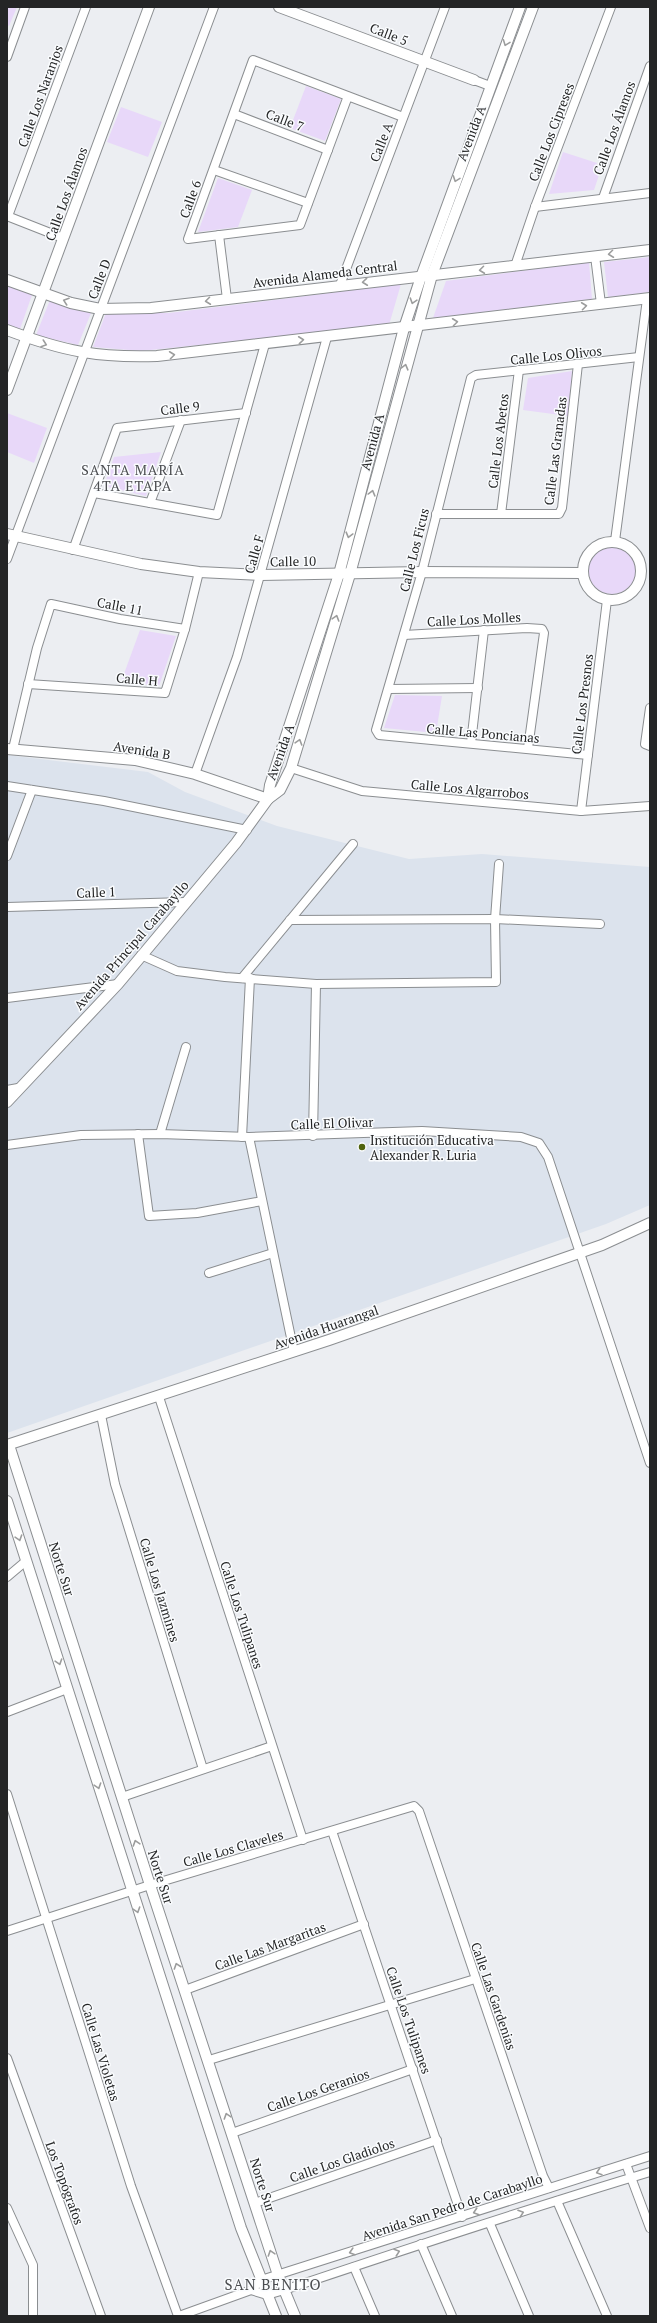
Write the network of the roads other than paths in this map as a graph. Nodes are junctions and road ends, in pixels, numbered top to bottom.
1 (25, 7) edge
2 (86, 7) edge
3 (149, 7) edge
4 (214, 7) edge
5 (279, 7) edge
6 (445, 7) edge
7 (520, 7) edge
8 (532, 7) edge
9 (611, 7) edge
10 (7, 57) edge
11 (425, 61) junction
12 (650, 66) edge
13 (474, 80) joint
14 (490, 86) junction
15 (348, 96) junction
16 (234, 114) junction
17 (403, 117) junction
18 (328, 150) junction
19 (214, 170) junction
20 (650, 193) edge
21 (603, 198) junction
22 (308, 203) junction
23 (535, 206) junction
24 (8, 216) edge
25 (219, 235) junction
26 (63, 238) junction
27 (650, 250) edge
28 (596, 256) junction
29 (515, 266) junction
30 (432, 276) junction
31 (421, 277) junction
32 (7, 280) edge
33 (340, 285) junction
34 (43, 293) junction
35 (648, 298) edge
36 (228, 299) junction
37 (601, 304) junction
38 (100, 309) junction
39 (416, 327) junction
40 (404, 328) junction
41 (7, 330) edge
42 (327, 337) junction
43 (26, 338) junction
44 (265, 344) junction
45 (84, 354) junction
46 (639, 357) junction
47 (578, 364) junction
48 (519, 370) junction
49 (476, 375) joint
50 (7, 390) edge
51 (246, 413) junction
52 (181, 420) junction
53 (94, 493) junction
54 (150, 503) junction
55 (436, 514) junction
56 (501, 514) junction
57 (11, 535) edge
58 (615, 541) junction
59 (73, 550) junction
60 (354, 558) junction
61 (7, 560) edge
62 (646, 571) edge
63 (199, 572) junction
64 (422, 572) junction
65 (582, 572) junction
66 (367, 573) junction
67 (339, 574) junction
68 (350, 574) junction
69 (260, 575) junction
70 (607, 600) junction
71 (186, 629) junction
72 (484, 630) junction
73 (404, 635) junction
74 (28, 684) junction
75 (389, 688) junction
76 (478, 688) junction
77 (650, 708) edge
78 (377, 733) joint
79 (471, 743) junction
80 (649, 746) edge
81 (528, 748) junction
82 (10, 749) edge
83 (588, 755) junction
84 (291, 768) junction
85 (195, 774) junction
86 (7, 786) edge
87 (32, 790) junction
88 (268, 799) junction
89 (650, 806) edge
90 (581, 811) junction
91 (247, 830) junction
92 (354, 844) dead end
93 (7, 856) edge
94 (499, 864) dead end
95 (186, 902) junction
96 (7, 907) edge
97 (496, 919) junction
98 (290, 920) junction
99 (600, 924) dead end
100 (141, 955) junction
101 (246, 978) junction
102 (118, 984) junction
103 (316, 984) junction
104 (7, 998) edge
105 (186, 1047) dead end
106 (18, 1088) junction
107 (7, 1090) edge
108 (7, 1102) edge
109 (138, 1134) junction
110 (160, 1134) junction
111 (313, 1136) junction
112 (245, 1137) junction
113 (7, 1145) edge
114 (262, 1201) junction
115 (650, 1223) edge
116 (273, 1253) junction
117 (580, 1253) junction
118 (209, 1273) dead end
119 (294, 1352) junction
120 (159, 1397) junction
121 (101, 1415) junction
122 (8, 1445) edge
123 (650, 1463) edge
124 (7, 1501) edge
125 (26, 1561) junction
126 (7, 1577) edge
127 (67, 1689) junction
128 (7, 1712) edge
129 (272, 1746) junction
130 (203, 1769) junction
131 (7, 1794) edge
132 (122, 1797) junction
133 (419, 1811) joint
134 (332, 1831) junction
135 (303, 1840) junction
136 (150, 1885) junction
137 (131, 1891) junction
138 (47, 1918) junction
139 (364, 1924) junction
140 (7, 1931) edge
141 (475, 1979) junction
142 (185, 1990) junction
143 (391, 2005) junction
144 (7, 2058) edge
145 (209, 2060) junction
146 (413, 2069) junction
147 (232, 2133) junction
148 (436, 2140) junction
149 (650, 2156) edge
150 (626, 2164) junction
151 (650, 2172) edge
152 (632, 2178) junction
153 (549, 2188) junction
154 (557, 2201) junction
155 (255, 2203) junction
156 (7, 2208) edge
157 (462, 2217) junction
158 (490, 2224) junction
159 (650, 2228) edge
160 (421, 2244) junction
161 (354, 2267) junction
162 (278, 2275) junction
163 (261, 2280) junction
164 (251, 2290) junction
165 (284, 2290) junction
166 (267, 2295) junction
167 (33, 2316) edge
168 (101, 2316) edge
169 (179, 2316) edge
170 (276, 2316) edge
171 (295, 2316) edge
172 (375, 2316) edge
173 (452, 2316) edge
174 (529, 2316) edge
175 (607, 2316) edge

1 - 10 street
2 - 24 street, Calle Los Naranjos
3 - 26 street, Calle Los Álamos
4 - 38 street, Calle D
5 - 11 street, Calle 5
6 - 11 street, Calle A
7 -> 14 street, Avenida A
8 - 30 street, Avenida A
9 - 23 street, Calle Los Cipreses
11 - 13 street, Calle 5
11 - 17 street, Calle A
12 - 21 street, Calle Los Álamos
13 - 14 street, Calle 5
14 -> 31 street, Avenida A
15 - 16 street, Calle 6
15 - 17 street
15 - 18 street
16 - 18 street, Calle 7
16 - 19 street, Calle 6
17 - 33 street, Calle A
18 - 22 street
19 - 22 street
19 - 25 street, Calle 6
20 - 21 street
21 - 23 street
22 - 25 street, Calle 6
23 - 29 street, Calle Los Cipreses
24 - 26 street
25 - 36 street
26 - 34 street, Calle Los Álamos
27 -> 28 street, Avenida Alameda Central
28 - 29 street, Avenida Alameda Central
28 - 37 street
29 -> 30 street, Avenida Alameda Central
30 - 31 street, Avenida Alameda Central
30 - 39 street, Avenida A
31 -> 33 street, Avenida Alameda Central
31 -> 40 street, Avenida A
32 - 34 street, Avenida Alameda Central
33 - 36 street, Avenida Alameda Central
38 -> 34 street, Avenida Alameda Central
34 - 43 street, Calle Los Álamos
35 - 37 street
35 - 46 street
36 -> 38 street, Avenida Alameda Central
39 -> 37 street
38 - 45 street, Calle D
39 - 40 street
60 -> 39 street, Avenida A
40 - 42 street
40 -> 67 street, Avenida A
41 - 43 street
44 -> 42 street
42 - 69 street, Calle F
43 -> 45 street
43 - 50 street, Calle Los Álamos
45 -> 44 street
44 - 51 street
45 - 57 street, Calle D
46 - 47 street, Calle Los Olivos
46 - 58 street
47 - 48 street, Calle Los Olivos
47 - 56 street, Calle Las Granadas
48 - 49 street, Calle Los Olivos
48 - 56 street, Calle Los Abetos
49 - 55 street, Calle Los Ficus
51 - 52 street, Calle 9
51 - 54 street
52 - 53 street, Calle 9
52 - 54 street
53 - 54 street
53 - 59 street
55 - 56 street, Calle Las Granadas
55 - 64 street, Calle Los Ficus
57 - 59 street, Calle 10
57 - 61 street, Calle D
58 - 62 street
58 - 65 street
59 - 63 street, Calle 10
60 - 66 street
60 - 68 street, Avenida A
62 - 70 street
63 - 69 street, Calle 10
63 - 71 street, Calle H
64 - 65 street, Calle 10
64 - 66 street, Calle 10
64 - 73 street, Calle Los Ficus
65 - 70 street
66 - 68 street, Calle 10
67 - 68 street, Calle 10
67 - 69 street, Calle 10
67 - 88 street, Avenida A
84 -> 68 street, Avenida A
69 - 85 street, Calle F
70 - 83 street, Calle Los Presnos
71 - 74 street, Calle H
71 - 74 street, Calle 11
72 - 73 street, Calle Los Molles
72 - 76 street
72 - 81 street, Calle Los Molles
73 - 75 street, Calle Los Ficus
74 - 82 street
75 - 76 street
75 - 78 street, Calle Los Ficus
76 - 79 street
77 - 80 street
78 - 79 street, Calle Las Poncianas
79 - 81 street, Calle Las Poncianas
81 - 83 street, Calle Las Poncianas
82 - 85 street, Avenida B
83 - 90 street, Calle Los Presnos
84 - 88 street, Avenida A
84 - 90 street, Calle Los Algarrobos
85 - 88 street, Avenida B
86 - 87 street
87 - 91 street
87 - 93 street
88 - 91 street, Avenida Principal Carabayllo
89 - 90 street, Calle Los Algarrobos
91 - 95 street, Avenida Principal Carabayllo
92 - 98 street
94 - 97 street
95 - 96 street, Calle 1
95 - 100 street, Avenida Principal Carabayllo
97 - 98 street
97 - 99 street
97 - 103 street
98 - 101 street
100 - 101 street
100 - 102 street, Avenida Principal Carabayllo
101 - 103 street
101 - 112 street
102 - 104 street
102 - 106 street, Avenida Principal Carabayllo
103 - 111 street
105 - 110 street
106 - 107 street
106 - 108 street, Avenida Principal Carabayllo
109 - 110 street, Calle El Olivar
109 - 113 street, Calle El Olivar
109 - 114 street
110 - 112 street, Calle El Olivar
111 - 112 street, Calle El Olivar
111 - 117 street, Calle El Olivar
112 - 114 street
114 - 116 street
115 - 117 street, Avenida Huarangal
116 - 118 street
116 - 119 street
117 - 119 street, Avenida Huarangal
117 - 123 street, Calle El Olivar
119 - 120 street, Avenida Huarangal
120 - 121 street, Avenida Huarangal
120 - 129 street, Calle Los Tulipanes
121 - 122 street, Avenida Huarangal
121 - 130 street, Calle Los Jazmines
122 - 132 street, Norte Sur
124 -> 125 street
125 - 126 street
125 -> 127 street
127 - 128 street
127 -> 137 street
129 - 130 street
129 - 135 street, Calle Los Tulipanes
130 - 132 street
131 - 138 street, Calle Las Violetas
136 -> 132 street, Norte Sur
133 - 134 street, Calle Los Claveles
133 - 141 street, Calle Las Gardenias
134 - 135 street, Calle Los Claveles
134 - 139 street, Calle Los Tulipanes
135 - 136 street, Calle Los Claveles
136 - 137 street, Calle Los Claveles
142 -> 136 street, Norte Sur
137 - 138 street, Calle Los Claveles
137 -> 163 street
138 - 140 street, Calle Los Claveles
138 - 169 street, Calle Las Violetas
139 - 142 street, Calle Las Margaritas
139 - 143 street, Calle Los Tulipanes
141 - 143 street
141 - 153 street, Calle Las Gardenias
142 - 145 street, Norte Sur
143 - 145 street
143 - 146 street, Calle Los Tulipanes
144 - 168 street, Los Topógrafos
147 -> 145 street, Norte Sur
146 - 147 street, Calle Los Geranios
146 - 148 street, Calle Los Tulipanes
147 - 155 street, Norte Sur
148 - 155 street, Calle Los Gladiolos
148 - 157 street, Calle Los Tulipanes
149 - 150 street, Avenida San Pedro de Carabayllo
150 - 152 street
150 -> 153 street, Avenida San Pedro de Carabayllo
151 - 152 street, Avenida San Pedro de Carabayllo
152 - 154 street, Avenida San Pedro de Carabayllo
152 - 159 street
153 -> 157 street, Avenida San Pedro de Carabayllo
158 -> 154 street, Avenida San Pedro de Carabayllo
154 - 175 street
162 -> 155 street, Norte Sur
156 - 167 street
157 -> 162 street, Avenida San Pedro de Carabayllo
158 - 160 street, Avenida San Pedro de Carabayllo
158 - 174 street
161 -> 160 street, Avenida San Pedro de Carabayllo
160 - 173 street
161 - 165 street, Avenida San Pedro de Carabayllo
161 - 172 street
162 - 163 street, Avenida San Pedro de Carabayllo
162 - 165 street, Norte Sur
163 - 164 street
163 - 166 street
164 - 166 street
164 - 169 street
165 - 166 street, Avenida San Pedro de Carabayllo
165 - 171 street, Norte Sur
166 - 170 street

